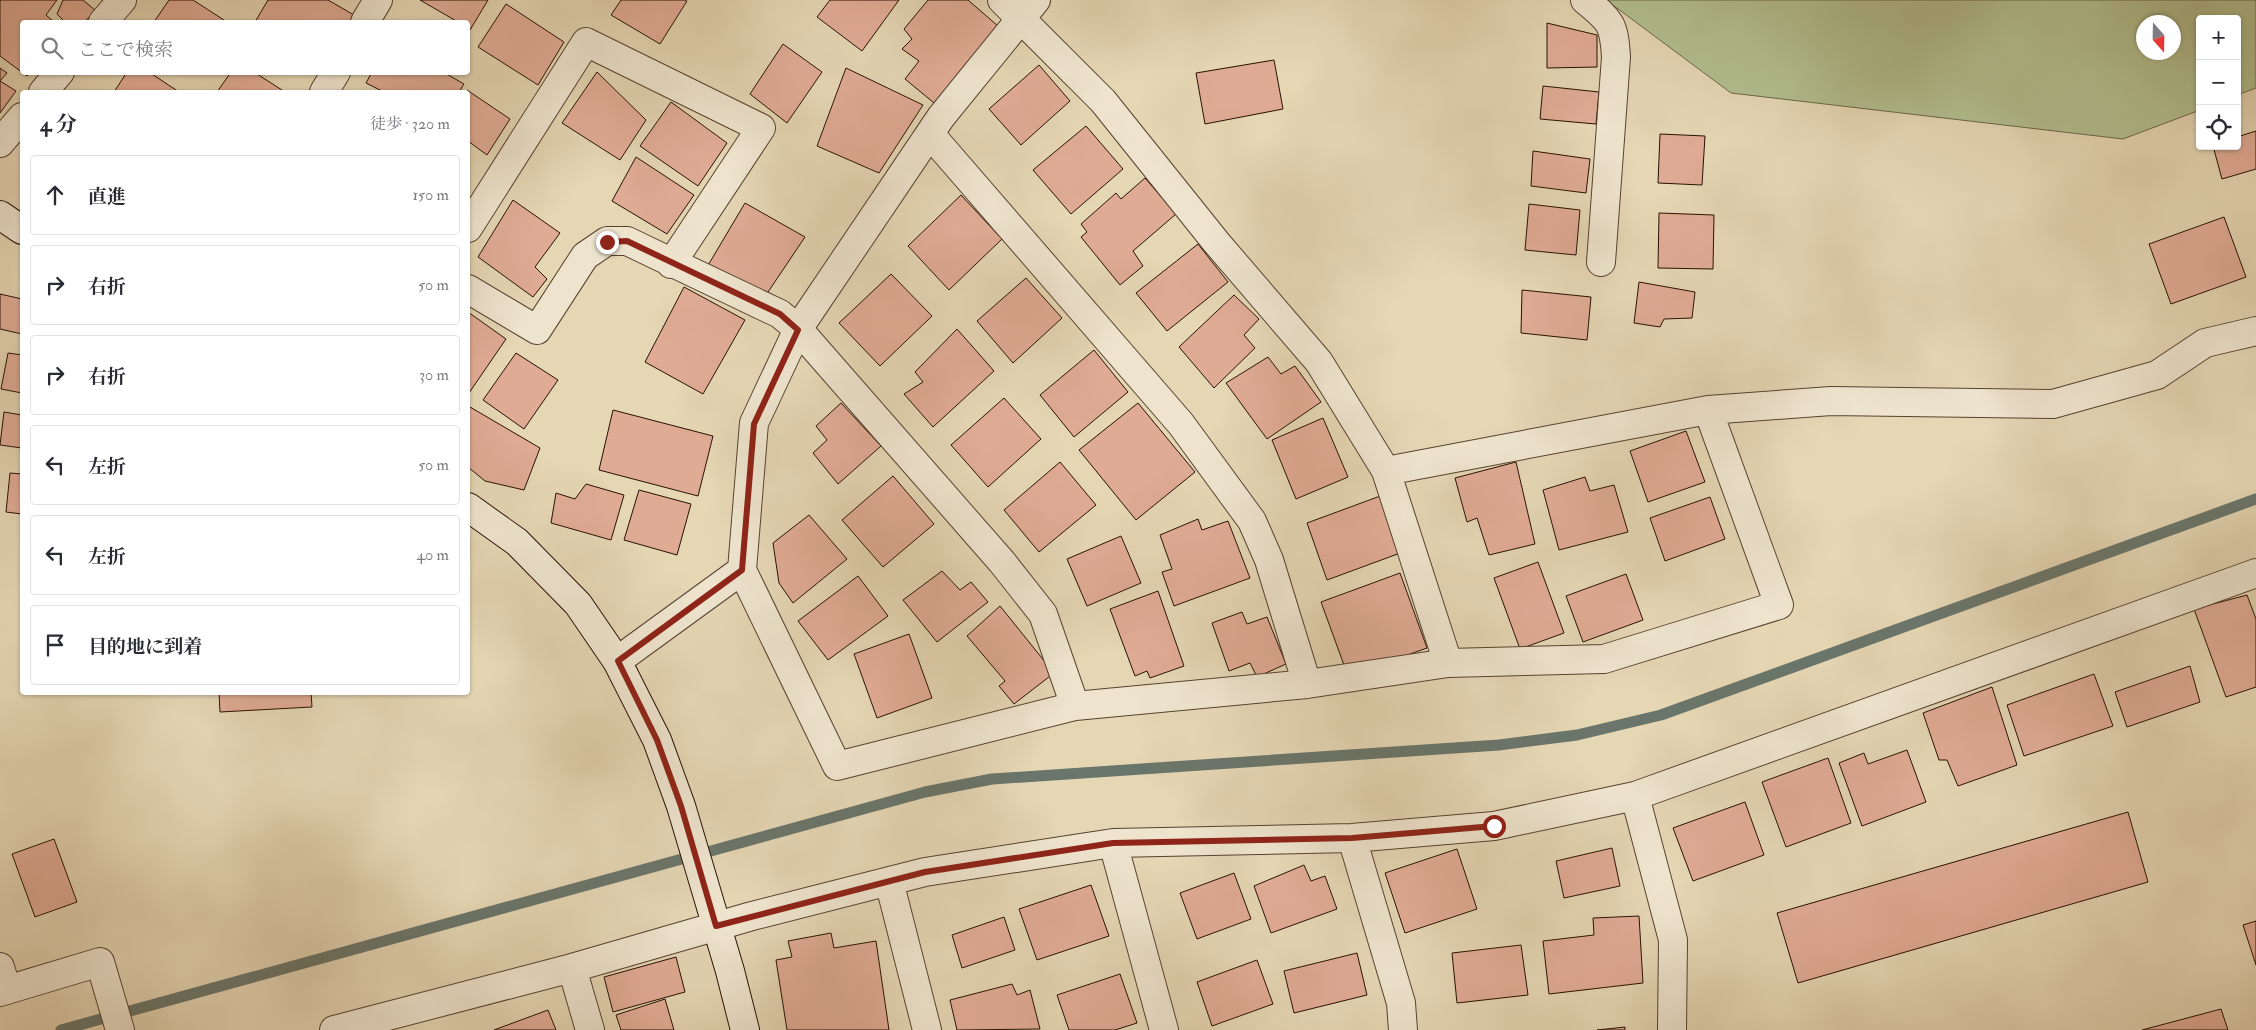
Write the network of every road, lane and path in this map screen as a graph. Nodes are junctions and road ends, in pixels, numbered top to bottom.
1 (122, 0) edge
2 (378, 0) edge
3 (1002, 0) edge
4 (1585, 0) edge
5 (1029, 9) edge
6 (104, 20) edge
7 (366, 20) edge
8 (57, 75) edge
9 (334, 75) edge
10 (45, 90) edge
11 (325, 90) edge
12 (20, 119) edge
13 (930, 134) junction
14 (0, 143) edge
15 (0, 215) edge
16 (470, 225) edge
17 (20, 229) edge
18 (1602, 262) dead end
19 (671, 264) junction
20 (470, 289) edge
21 (798, 330) junction
22 (2256, 332) edge
23 (1708, 410) junction
24 (1386, 471) junction
25 (470, 507) edge
26 (742, 570) junction
27 (2256, 573) edge
28 (618, 661) junction
29 (1448, 663) junction
30 (1307, 684) junction
31 (1075, 706) junction
32 (1635, 796) junction
33 (1352, 838) junction
34 (1113, 843) junction
35 (890, 881) junction
36 (716, 926) junction
37 (572, 968) junction
38 (2, 983) edge
39 (363, 1026) edge
40 (120, 1030) edge
41 (334, 1030) edge
42 (590, 1030) edge
43 (745, 1030) edge
44 (927, 1030) edge
45 (1164, 1030) edge
46 (1403, 1030) edge
47 (1672, 1030) edge

1 - 6 street
2 - 7 street
3 - 5 street
4 - 18 street
5 - 13 street
5 - 24 street
8 - 10 street
9 - 11 street
12 - 14 street
13 - 21 street
13 - 30 street
15 - 17 street
16 - 19 street
19 - 20 street
19 - 21 street
21 - 26 street
21 - 31 street
22 - 23 street
23 - 24 street
23 - 29 street
24 - 29 street
25 - 28 street
26 - 28 street
26 - 31 street
27 - 32 street
28 - 36 street
29 - 30 street
30 - 31 street
32 - 33 street
32 - 47 street
33 - 34 street
33 - 46 street
34 - 35 street
34 - 45 street
35 - 36 street
35 - 44 street
36 - 37 street
36 - 43 street
37 - 39 street
37 - 42 street
38 - 40 street
39 - 41 street

